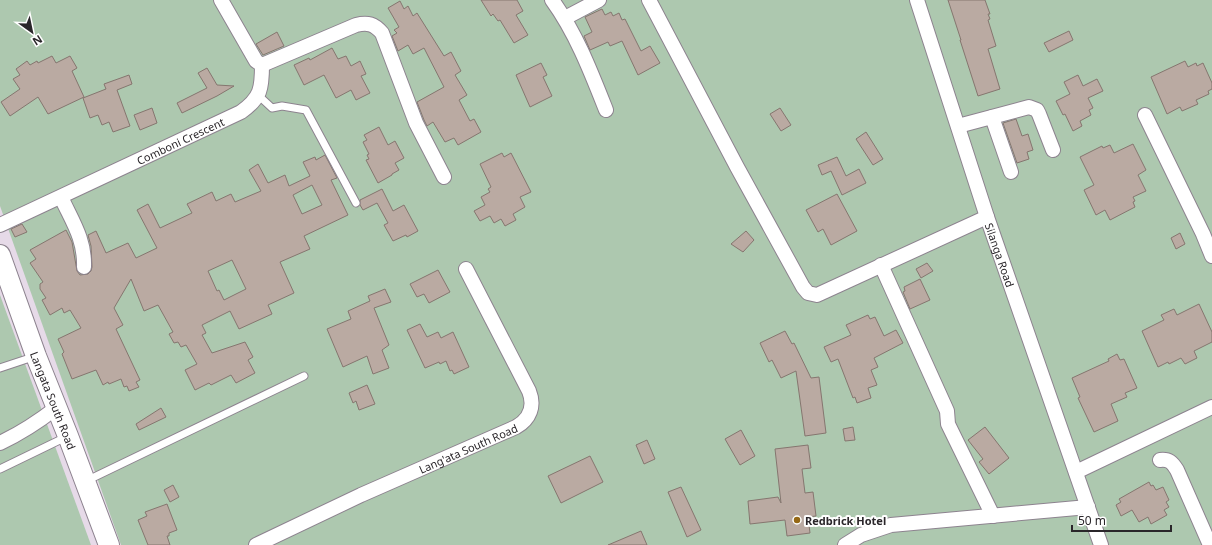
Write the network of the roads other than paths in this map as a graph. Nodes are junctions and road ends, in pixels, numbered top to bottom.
1 (221, 0) edge
2 (552, 0) edge
3 (599, 0) edge
4 (649, 0) edge
5 (917, 0) edge
6 (564, 18) junction
7 (262, 65) junction
8 (258, 95) junction
9 (606, 110) dead end
10 (1145, 115) dead end
11 (992, 117) junction
12 (958, 126) junction
13 (1053, 150) dead end
14 (1011, 172) dead end
15 (444, 177) dead end
16 (61, 196) junction
17 (356, 203) dead end
18 (987, 217) junction
19 (0, 225) edge
20 (1207, 232) edge
21 (0, 255) edge
22 (1212, 256) edge
23 (881, 265) junction
24 (84, 267) dead end
25 (466, 269) dead end
26 (36, 356) junction
27 (0, 368) edge
28 (304, 376) dead end
29 (1212, 407) edge
30 (56, 408) junction
31 (68, 436) junction
32 (0, 443) edge
33 (1160, 460) dead end
34 (0, 469) edge
35 (1076, 472) junction
36 (84, 482) junction
37 (1088, 507) junction
38 (993, 516) junction
39 (109, 545) edge
40 (256, 545) edge
41 (845, 545) edge
42 (1101, 545) edge
43 (1210, 545) edge

1 - 7 street
2 - 6 street
3 - 6 street
4 - 23 street
5 - 12 street, Silanga Road
6 - 9 street
7 - 8 street
7 - 15 street
8 - 16 street, Comboni Crescent
8 - 17 lane
10 - 20 street
11 - 12 street
11 - 13 street
11 - 14 street
12 - 18 street, Silanga Road
16 - 19 street, Comboni Crescent
16 - 24 street
18 - 23 street
18 - 35 street, Silanga Road
20 - 22 street
21 - 26 street, Langata South Road
23 - 38 street
25 - 40 street, Lang'ata South Road
26 - 27 lane
26 - 30 street, Langata South Road
28 - 36 lane
29 - 35 street
30 - 31 street, Langata South Road
30 - 32 street
31 - 34 lane
31 - 36 street, Langata South Road
33 - 43 street
35 - 37 street, Silanga Road
36 - 39 street, Langata South Road
37 - 38 street
37 - 42 street, Silanga Road
38 - 41 street

